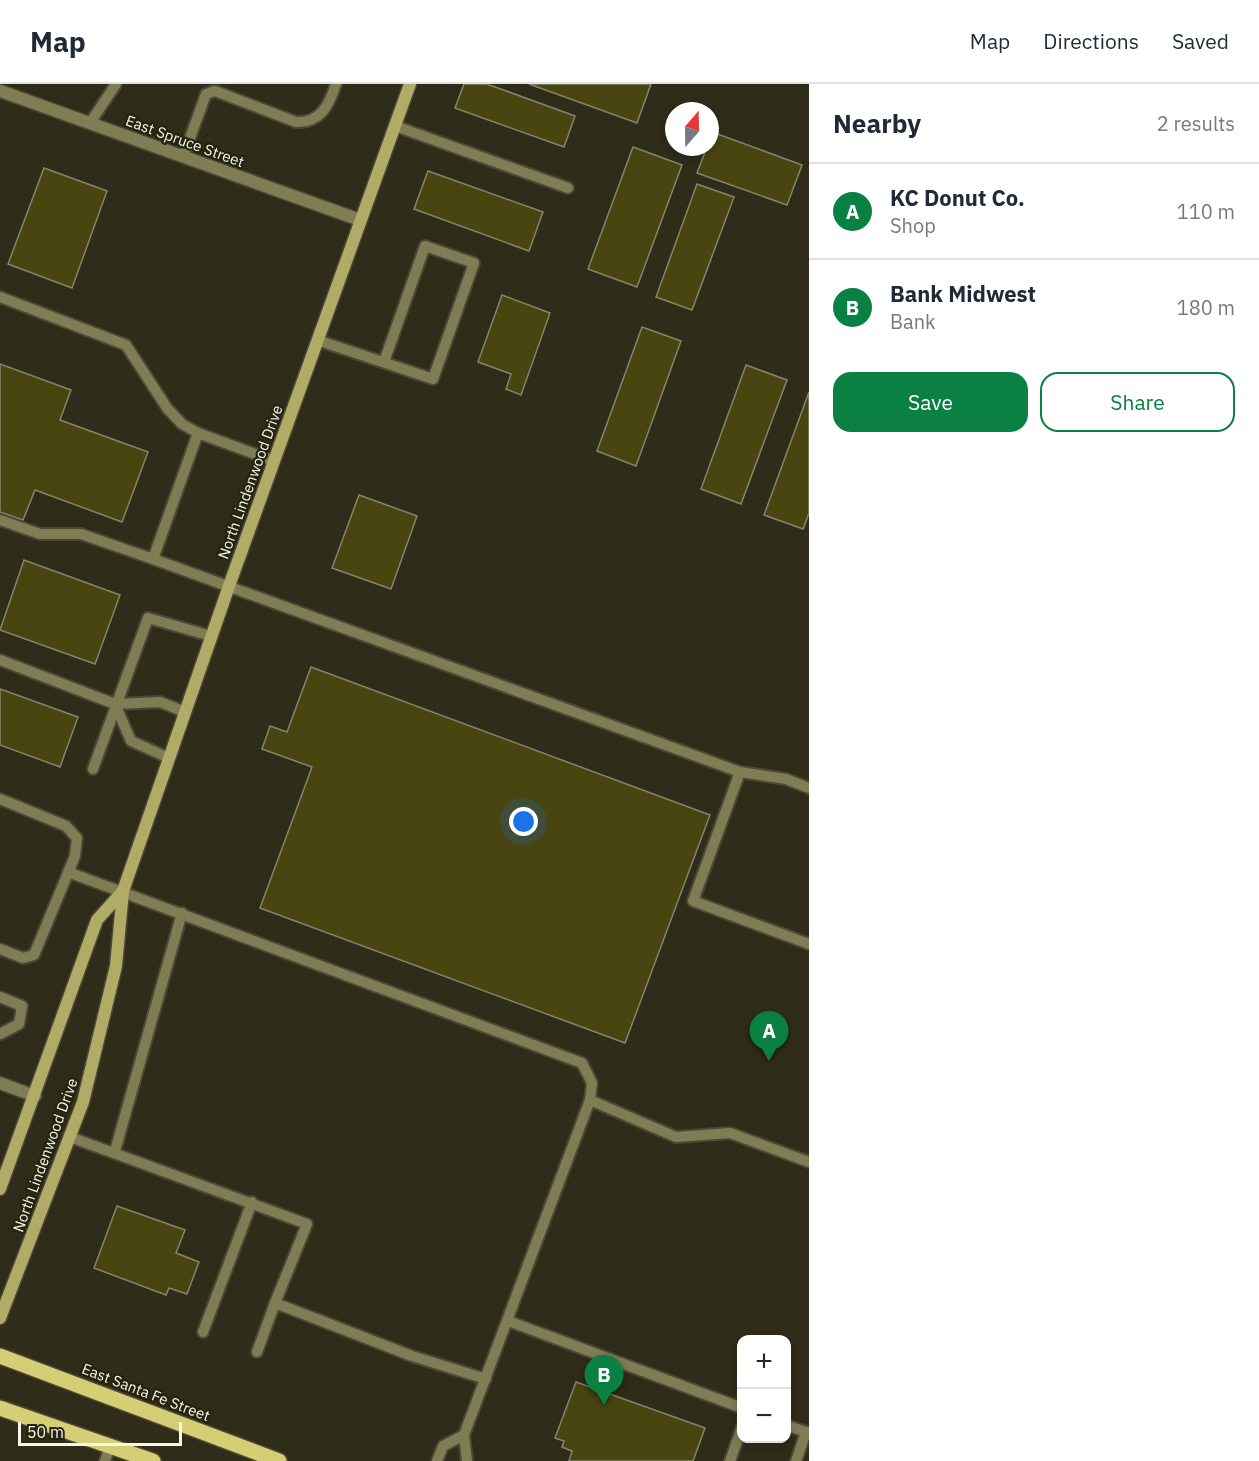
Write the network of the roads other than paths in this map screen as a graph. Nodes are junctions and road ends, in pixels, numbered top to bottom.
1 (116, 84) edge
2 (336, 84) edge
3 (410, 84) edge
4 (0, 91) edge
5 (90, 123) junction
6 (395, 126) junction
7 (183, 157) junction
8 (568, 188) dead end
9 (360, 220) junction
10 (0, 297) edge
11 (317, 340) junction
12 (384, 362) junction
13 (198, 433) junction
14 (273, 461) junction
15 (0, 520) edge
16 (153, 559) junction
17 (229, 586) junction
18 (211, 636) junction
19 (0, 660) edge
20 (116, 704) junction
21 (185, 712) junction
22 (169, 758) junction
23 (93, 769) dead end
24 (740, 772) junction
25 (809, 788) edge
26 (0, 799) edge
27 (68, 872) junction
28 (123, 891) junction
29 (182, 913) junction
30 (809, 944) edge
31 (0, 950) edge
32 (0, 997) edge
33 (0, 1034) edge
34 (0, 1083) edge
35 (35, 1096) junction
36 (590, 1100) junction
37 (70, 1137) junction
38 (115, 1151) junction
39 (809, 1162) edge
40 (0, 1190) edge
41 (252, 1202) junction
42 (275, 1303) junction
43 (0, 1318) edge
44 (508, 1321) junction
45 (203, 1332) dead end
46 (257, 1352) dead end
47 (0, 1356) edge
48 (486, 1379) junction
49 (737, 1407) edge
50 (0, 1408) edge
51 (791, 1427) edge
52 (808, 1432) edge
53 (464, 1435) junction
54 (737, 1439) edge
55 (108, 1454) edge
56 (153, 1461) edge
57 (279, 1461) edge
58 (437, 1461) edge
59 (467, 1461) edge
60 (730, 1461) edge
61 (796, 1461) edge

1 - 5 lane
2 - 7 lane
3 - 6 street, North Lindenwood Drive
4 - 5 street, East Spruce Street
5 - 7 street, East Spruce Street
6 - 8 lane
6 - 9 street, North Lindenwood Drive
7 - 9 street, East Spruce Street
9 - 11 street, North Lindenwood Drive
10 - 13 lane
11 - 12 lane
11 - 14 street, North Lindenwood Drive
12 - 12 lane
13 - 14 lane
13 - 16 lane
14 - 17 street, North Lindenwood Drive
15 - 16 lane
16 - 17 lane
17 - 18 street, North Lindenwood Drive
17 - 24 lane
18 - 20 lane
18 - 21 street, North Lindenwood Drive
19 - 20 lane
20 - 21 lane
20 - 22 lane
20 - 23 lane
21 - 22 street, North Lindenwood Drive
22 - 28 street, North Lindenwood Drive
24 - 25 lane
24 - 30 lane
26 - 27 lane
27 - 28 lane
27 - 31 lane
28 - 29 lane
28 - 35 street, North Lindenwood Drive
28 - 37 street, North Lindenwood Drive
29 - 36 lane
29 - 38 lane
32 - 33 lane
34 - 35 street
35 - 40 street, North Lindenwood Drive
36 - 39 lane
36 - 44 lane
37 - 38 lane
37 - 43 street, North Lindenwood Drive
38 - 41 lane
41 - 42 lane
41 - 45 lane
42 - 46 lane
42 - 48 lane
44 - 48 lane
44 - 49 lane
47 - 57 main road, East Santa Fe Street
48 - 53 lane
50 - 55 main road
51 - 52 lane
52 - 61 lane
53 - 58 lane
53 - 59 lane
54 - 60 lane
55 - 56 main road

